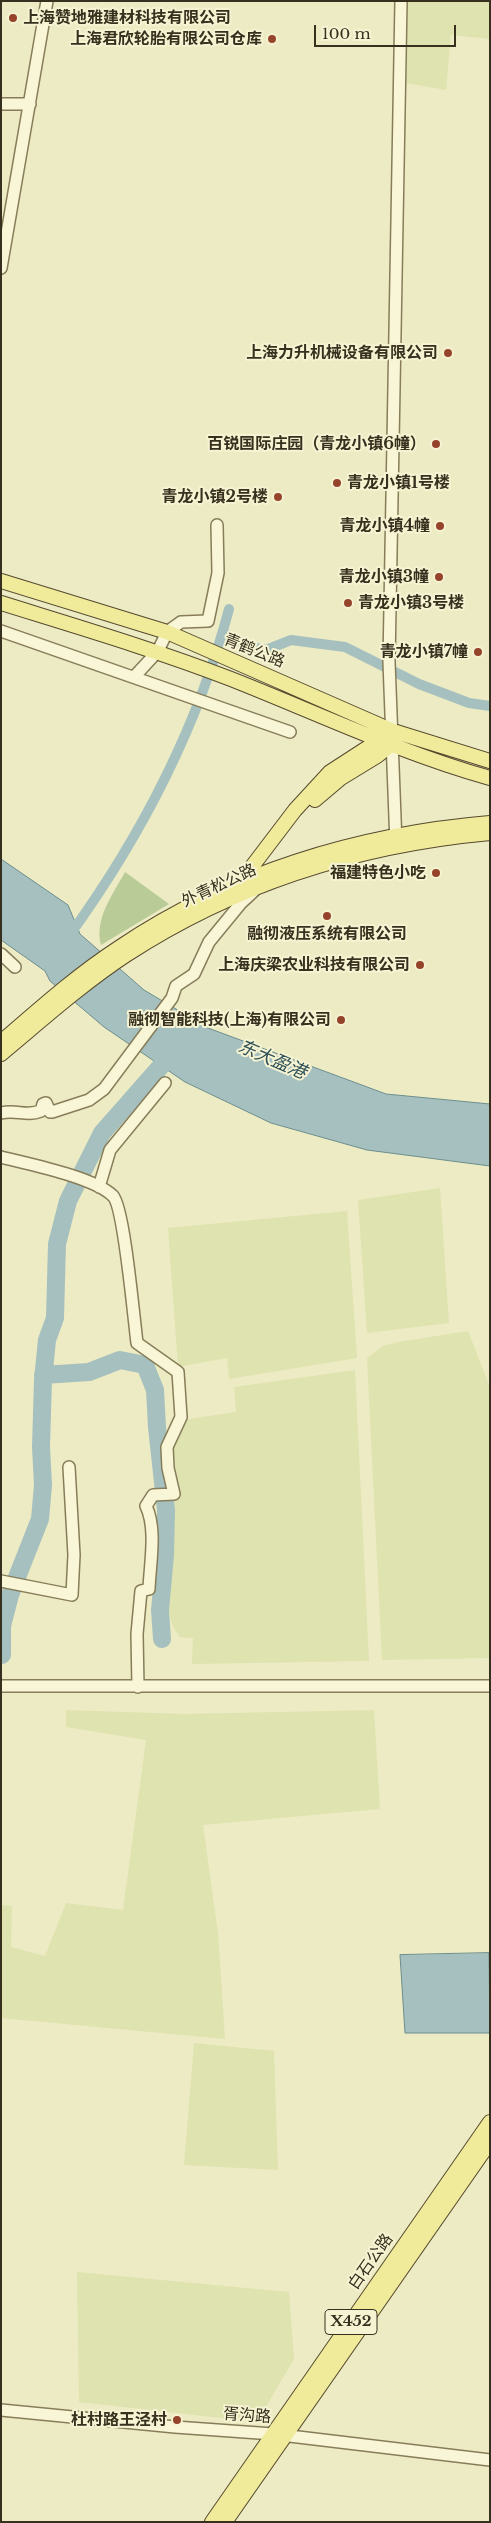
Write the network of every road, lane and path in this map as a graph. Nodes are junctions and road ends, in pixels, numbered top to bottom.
1 (47, 1) edge
2 (400, 1) edge
3 (1, 104) edge
4 (30, 104) junction
5 (1, 268) edge
6 (217, 525) dead end
7 (1, 581) edge
8 (1, 603) edge
9 (1, 631) edge
10 (167, 632) junction
11 (158, 652) junction
12 (134, 678) junction
13 (290, 732) dead end
14 (388, 738) junction
15 (490, 761) edge
16 (490, 778) edge
17 (490, 823) edge
18 (490, 834) edge
19 (395, 841) junction
20 (258, 880) junction
21 (240, 888) junction
22 (1, 954) edge
23 (15, 967) dead end
24 (50, 1007) junction
25 (1, 1042) edge
26 (1, 1054) edge
27 (165, 1083) dead end
28 (1, 1113) edge
29 (1, 1157) edge
30 (95, 1186) junction
31 (69, 1467) dead end
32 (4, 1581) edge
33 (1, 1686) edge
34 (138, 1686) junction
35 (490, 1686) edge
36 (490, 2122) edge
37 (490, 2142) edge
38 (1, 2410) edge
39 (279, 2435) junction
40 (490, 2460) edge
41 (212, 2522) edge
42 (226, 2522) edge

1 - 4 street
2 - 14 street
3 - 4 street
4 - 5 street
6 - 10 street
7 - 10 main road, 青鹤公路
8 - 11 main road, 青鹤公路
9 - 12 street
10 - 11 street
10 - 14 main road, 青鹤公路
11 - 12 street
11 - 14 main road, 青鹤公路
12 - 13 street
14 - 15 main road, 青鹤公路
14 - 16 main road, 青鹤公路
14 - 19 street
14 - 20 main road
14 - 21 main road
17 - 19 main road, 外青松公路
18 - 19 main road, 外青松公路
19 - 20 main road, 外青松公路
20 - 21 main road, 外青松公路
20 - 28 street
21 - 24 main road, 外青松公路
22 - 23 street
24 - 25 main road, 外青松公路
24 - 26 main road, 外青松公路
27 - 30 street
29 - 30 street
30 - 34 street
31 - 32 street
33 - 34 street
34 - 35 street
36 - 39 main road, 白石公路 / X452
37 - 39 main road, 白石公路 / X452
38 - 39 street, 胥沟路
39 - 40 street, 胥沟路
39 - 41 main road, 白石公路 / X452
39 - 42 main road, 白石公路 / X452

